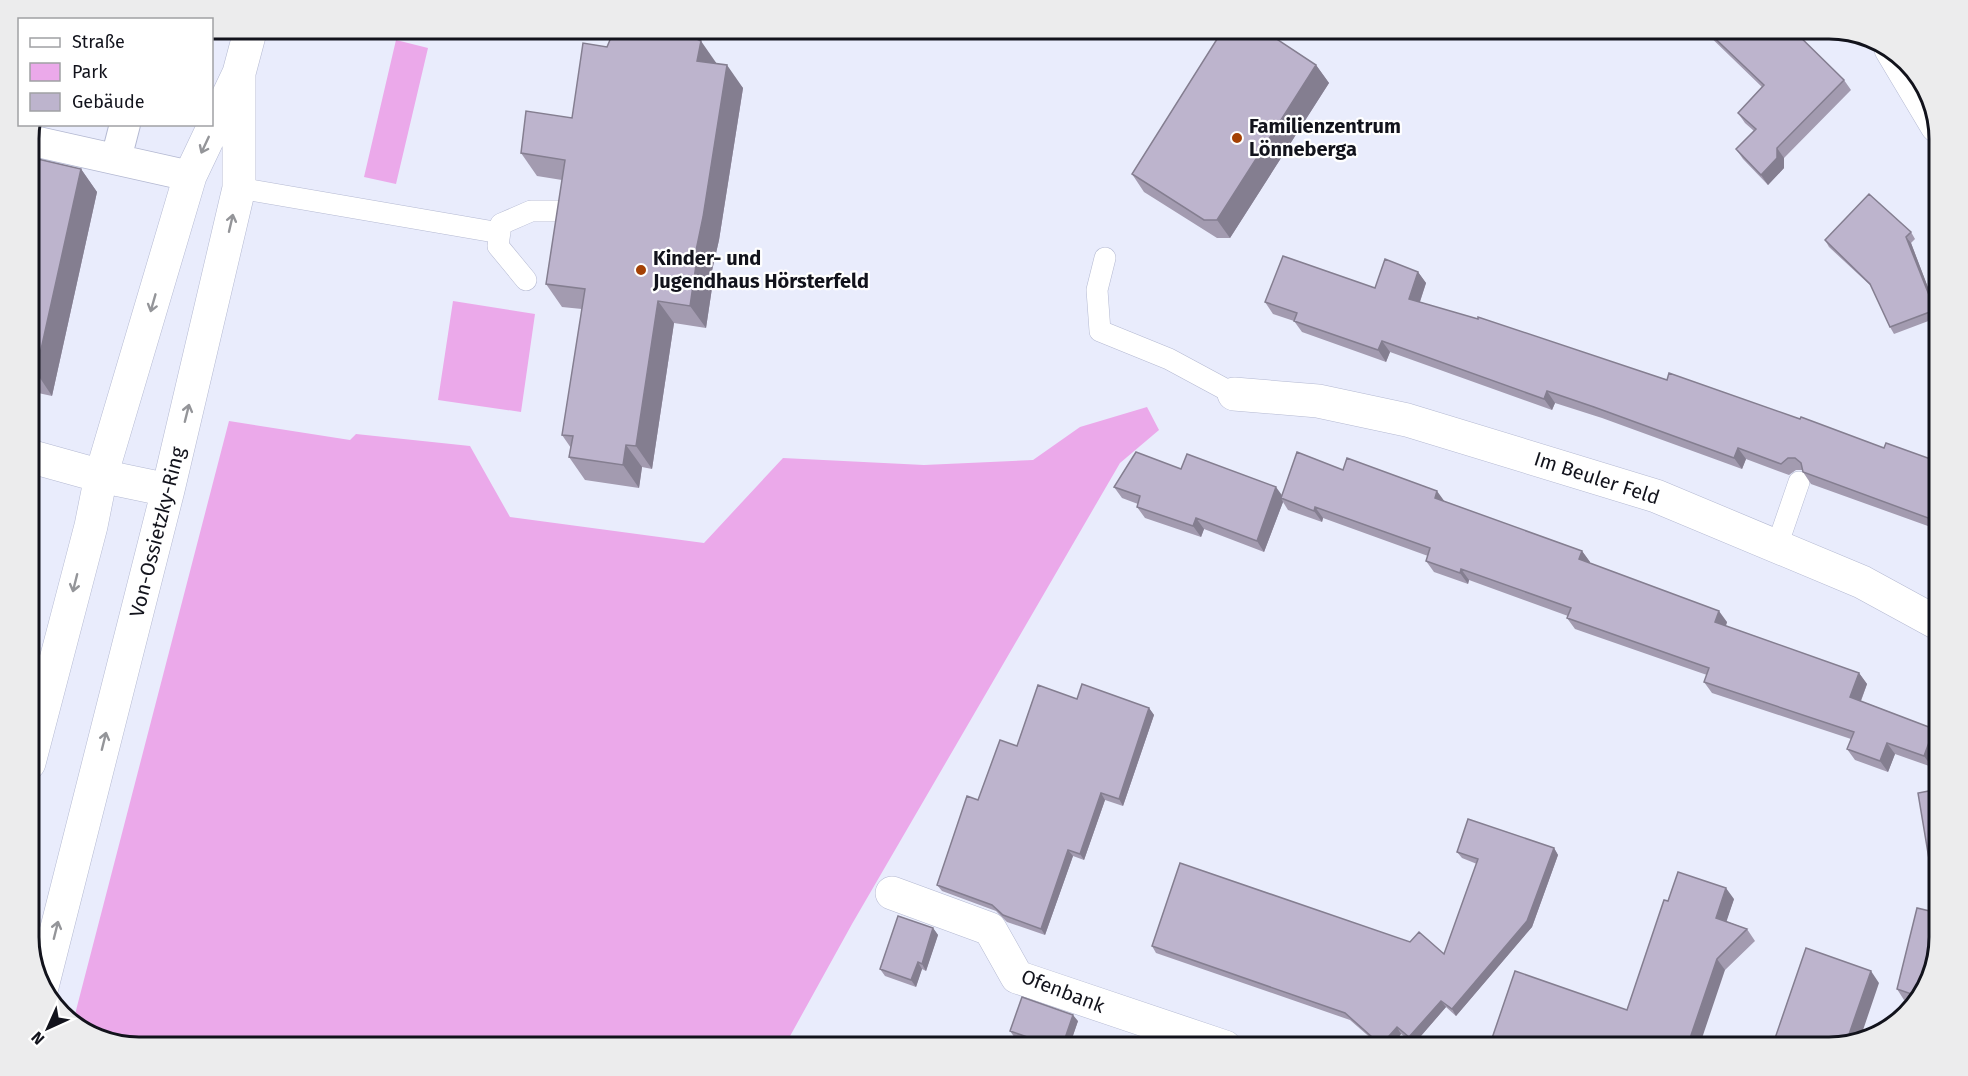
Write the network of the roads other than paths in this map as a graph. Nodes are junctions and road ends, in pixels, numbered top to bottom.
1 (248, 39) edge
2 (239, 73) junction
3 (1909, 80) edge
4 (1920, 98) edge
5 (124, 126) edge
6 (39, 142) edge
7 (116, 159) junction
8 (190, 176) junction
9 (239, 188) junction
10 (557, 211) edge
11 (500, 233) junction
12 (1105, 258) dead end
13 (526, 280) dead end
14 (1234, 394) joint
15 (39, 459) edge
16 (102, 476) junction
17 (1799, 482) edge
18 (168, 490) junction
19 (1777, 546) junction
20 (1929, 619) edge
21 (39, 725) edge
22 (892, 893) dead end
23 (46, 973) edge
24 (1195, 1037) edge

1 - 2 street, Von-Ossietzky-Ring
2 -> 8 street, Von-Ossietzky-Ring
2 - 9 street, Von-Ossietzky-Ring
3 - 4 street
5 - 7 street
6 - 7 street
7 - 8 street
8 -> 16 street, Von-Ossietzky-Ring
9 - 11 lane
18 -> 9 street, Von-Ossietzky-Ring
10 - 11 lane
11 - 13 lane
12 - 14 lane
14 - 19 street, Im Beuler Feld
15 - 16 street
16 - 18 street
16 -> 21 street, Von-Ossietzky-Ring
17 - 19 lane
23 -> 18 street, Von-Ossietzky-Ring
19 - 20 street, Im Beuler Feld
22 - 24 street, Ofenbank

